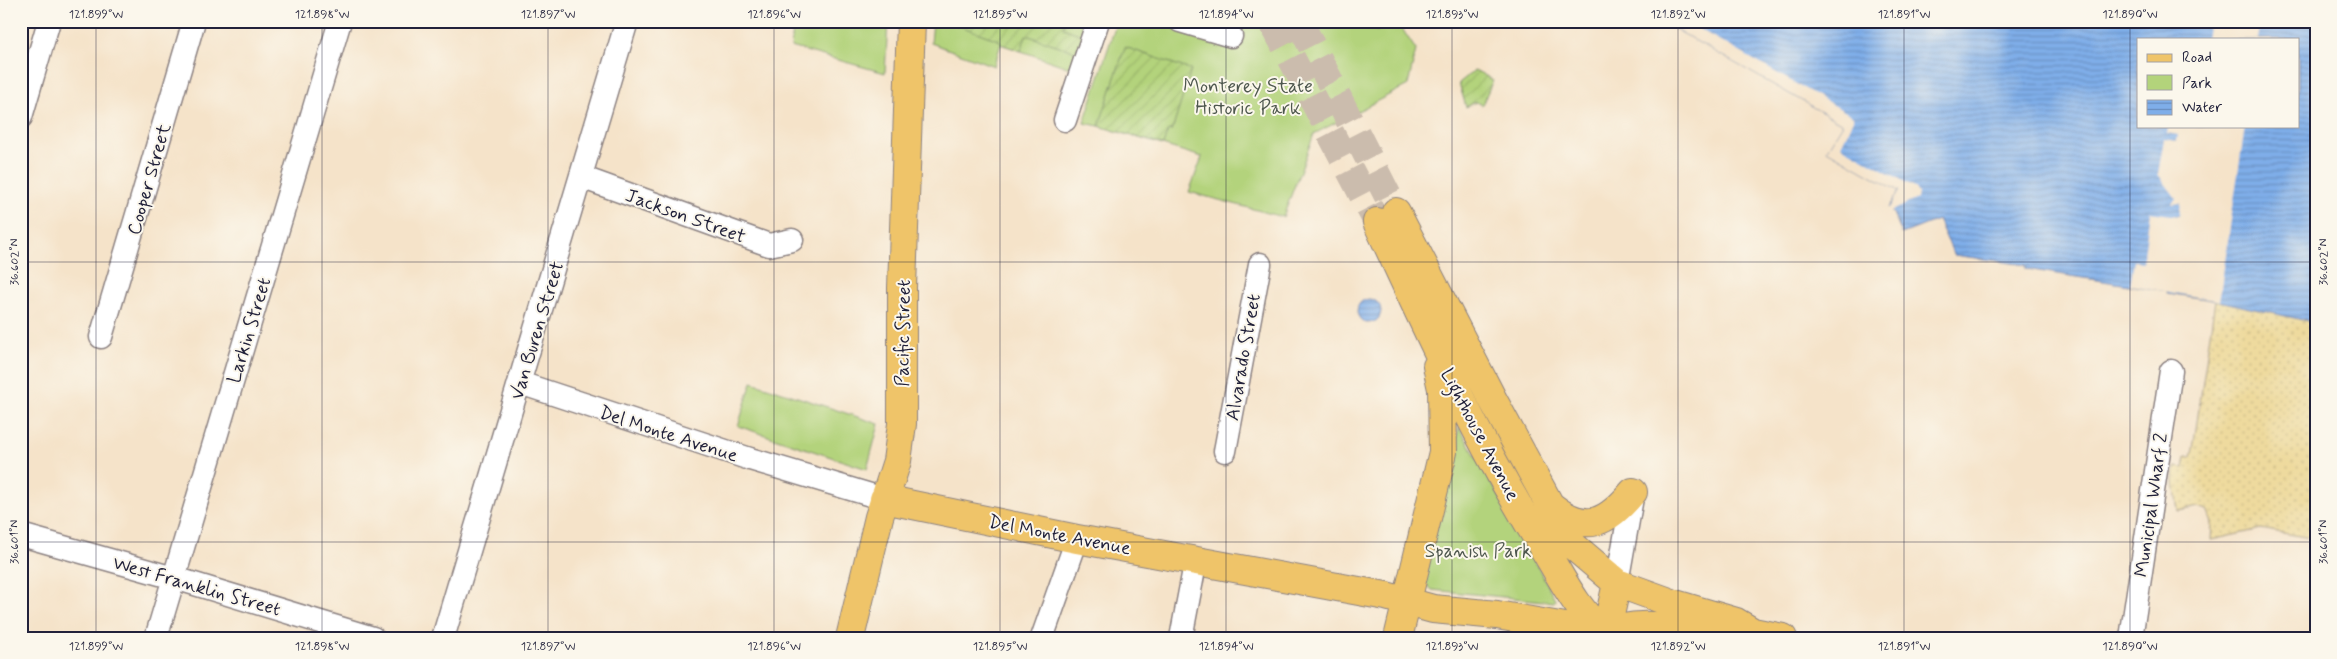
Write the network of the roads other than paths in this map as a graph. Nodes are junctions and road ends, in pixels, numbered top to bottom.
1 (49, 21) edge
2 (194, 21) edge
3 (340, 21) edge
4 (627, 21) edge
5 (911, 21) edge
6 (1098, 21) edge
7 (1180, 21) edge
8 (1231, 36) dead end
9 (21, 117) edge
10 (1065, 120) dead end
11 (581, 178) junction
12 (792, 240) dead end
13 (1260, 264) dead end
14 (101, 337) dead end
15 (1432, 342) junction
16 (2171, 372) dead end
17 (520, 383) junction
18 (1225, 451) dead end
19 (1633, 492) joint
20 (884, 499) junction
21 (1551, 506) junction
22 (21, 534) edge
23 (1078, 538) junction
24 (1196, 559) junction
25 (174, 578) junction
26 (1617, 583) junction
27 (1406, 602) junction
28 (1753, 632) junction
29 (1607, 636) edge
30 (156, 638) edge
31 (372, 638) edge
32 (443, 638) edge
33 (850, 638) edge
34 (1042, 638) edge
35 (1180, 638) edge
36 (1398, 638) edge
37 (1783, 638) edge
38 (2132, 638) edge

1 - 9 street
2 - 14 street, Cooper Street
3 - 25 street, Larkin Street
4 - 11 street, Van Buren Street
5 - 20 main road, Pacific Street
6 - 10 street
7 - 8 street
11 - 12 street, Jackson Street
11 - 17 street, Van Buren Street
13 - 18 street, Alvarado Street
15 - 21 main road, Lighthouse Avenue
15 - 27 main road
15 - 29 main road, Lighthouse Avenue
16 - 38 street, Municipal Wharf 2
17 - 20 street, Del Monte Avenue
17 - 32 street, Van Buren Street
19 - 21 main road
19 - 26 street
20 - 23 main road, Del Monte Avenue
20 - 33 main road, Pacific Street
21 - 26 main road, Lighthouse Avenue
22 - 25 street, West Franklin Street
23 - 24 main road, Del Monte Avenue
23 - 34 street
24 - 27 main road, Del Monte Avenue
24 - 35 street
25 - 30 street, Larkin Street
25 - 31 street, West Franklin Street
26 - 28 main road
26 - 29 main road
27 - 29 main road, Del Monte Avenue
27 - 36 main road
28 - 29 main road
28 - 37 main road

